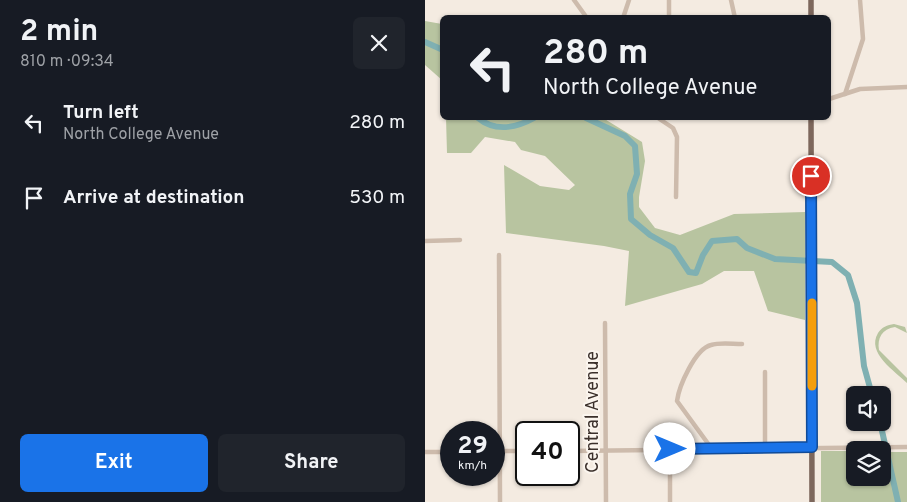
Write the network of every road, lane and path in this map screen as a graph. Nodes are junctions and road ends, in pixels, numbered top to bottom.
1 (574, 0) edge
2 (629, 0) edge
3 (669, 0) edge
4 (731, 0) edge
5 (811, 0) edge
6 (860, 0) edge
7 (585, 15) edge
8 (624, 15) edge
9 (669, 15) edge
10 (734, 15) edge
11 (811, 15) edge
12 (907, 87) edge
13 (845, 94) junction
14 (831, 98) edge
15 (661, 120) edge
16 (811, 120) edge
17 (676, 197) dead end
18 (460, 240) dead end
19 (425, 241) edge
20 (499, 255) dead end
21 (605, 323) dead end
22 (742, 344) dead end
23 (765, 372) dead end
24 (500, 421) edge
25 (812, 447) junction
26 (907, 447) edge
27 (765, 448) junction
28 (606, 449) junction
29 (670, 449) junction
30 (712, 449) junction
31 (580, 450) edge
32 (425, 452) edge
33 (440, 452) edge
34 (500, 486) edge
35 (500, 502) edge
36 (606, 502) edge
37 (670, 502) edge
38 (812, 502) edge

1 - 7 street
2 - 8 street
3 - 9 street
4 - 10 street
5 - 11 main road
6 - 13 street
12 - 13 street
13 - 14 street
15 - 17 street
16 - 25 main road
18 - 19 street
20 - 24 street
21 - 28 street, Central Avenue
22 - 30 street
23 - 27 street
25 - 26 street
25 - 27 street
25 - 38 main road
27 - 30 street
28 - 29 street
28 - 31 street
28 - 36 street, Central Avenue
29 - 30 street
29 - 37 street
32 - 33 street
34 - 35 street

